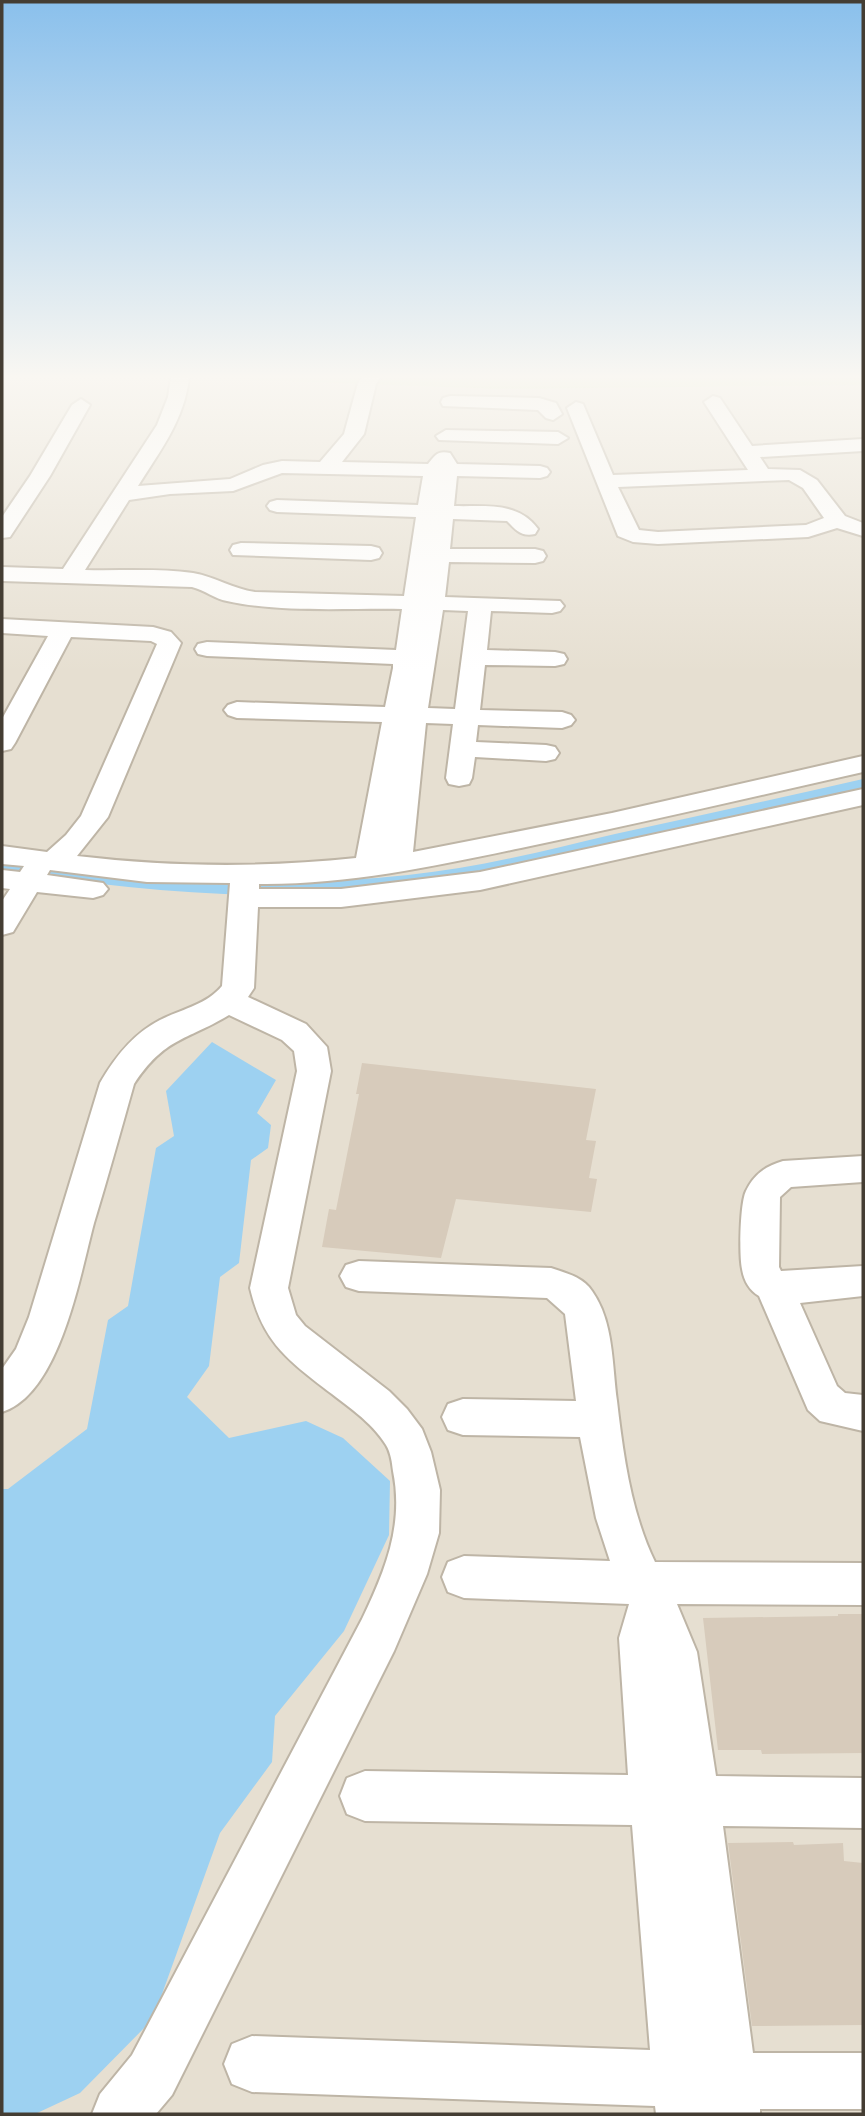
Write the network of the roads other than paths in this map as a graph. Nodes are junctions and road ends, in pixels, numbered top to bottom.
1 (40, 476) edge
2 (134, 476) edge
3 (254, 476) edge
4 (440, 476) edge
5 (604, 476) edge
6 (722, 476) edge
7 (798, 476) edge
8 (606, 481) junction
9 (121, 495) junction
10 (277, 506) dead end
11 (380, 509) junction
12 (435, 512) junction
13 (837, 521) junction
14 (527, 530) dead end
15 (863, 530) edge
16 (2, 532) edge
17 (241, 550) dead end
18 (372, 553) junction
19 (429, 555) junction
20 (535, 556) dead end
21 (2, 574) edge
22 (70, 576) junction
23 (362, 601) junction
24 (423, 603) junction
25 (480, 604) junction
26 (552, 606) dead end
27 (2, 626) edge
28 (63, 629) junction
29 (207, 649) dead end
30 (474, 657) junction
31 (415, 658) junction
32 (555, 659) dead end
33 (2, 683) edge
34 (34, 684) junction
35 (237, 710) dead end
36 (405, 716) junction
37 (467, 718) junction
38 (562, 720) dead end
39 (2, 743) edge
40 (463, 750) junction
41 (546, 753) dead end
42 (863, 765) edge
43 (460, 778) dead end
44 (863, 797) edge
45 (2, 855) edge
46 (397, 863) junction
47 (369, 866) junction
48 (32, 871) edge
49 (244, 887) junction
50 (2, 925) edge
51 (228, 1001) junction
52 (863, 1169) edge
53 (359, 1276) dead end
54 (863, 1281) edge
55 (774, 1286) junction
56 (2, 1395) edge
57 (863, 1413) edge
58 (463, 1417) dead end
59 (601, 1419) junction
60 (464, 1577) dead end
61 (863, 1584) edge
62 (648, 1594) junction
63 (365, 1797) dead end
64 (675, 1803) junction
65 (863, 1803) edge
66 (252, 2064) dead end
67 (863, 2081) edge
68 (706, 2097) edge
69 (120, 2114) edge

1 - 16 street
2 - 9 street
3 - 9 street
4 - 12 street
5 - 8 street
6 - 8 street
7 - 13 street
8 - 13 street
9 - 22 street
10 - 11 street
11 - 12 street
11 - 18 street
12 - 14 street
12 - 19 street
13 - 15 street
17 - 18 street
18 - 23 street
19 - 20 street
19 - 24 street
21 - 22 street
22 - 23 street
23 - 24 street
24 - 25 street
24 - 31 street
25 - 26 street
25 - 30 street
27 - 28 street
28 - 34 street
28 - 48 street
29 - 31 street
30 - 32 street
30 - 37 street
31 - 36 street
33 - 34 street
34 - 39 street
35 - 36 street
36 - 37 street
36 - 46 street
36 - 47 street
37 - 38 street
37 - 40 street
40 - 41 street
40 - 43 street
42 - 46 street
44 - 49 street
45 - 48 street
46 - 47 street
47 - 49 street
48 - 49 street
48 - 50 street
49 - 51 street
51 - 56 street
51 - 69 street
52 - 55 street
53 - 59 street
54 - 55 street
55 - 57 street
58 - 59 street
59 - 62 street
60 - 62 street
61 - 62 street
62 - 64 street
63 - 64 street
64 - 65 street
64 - 68 street
66 - 68 street
67 - 68 street

